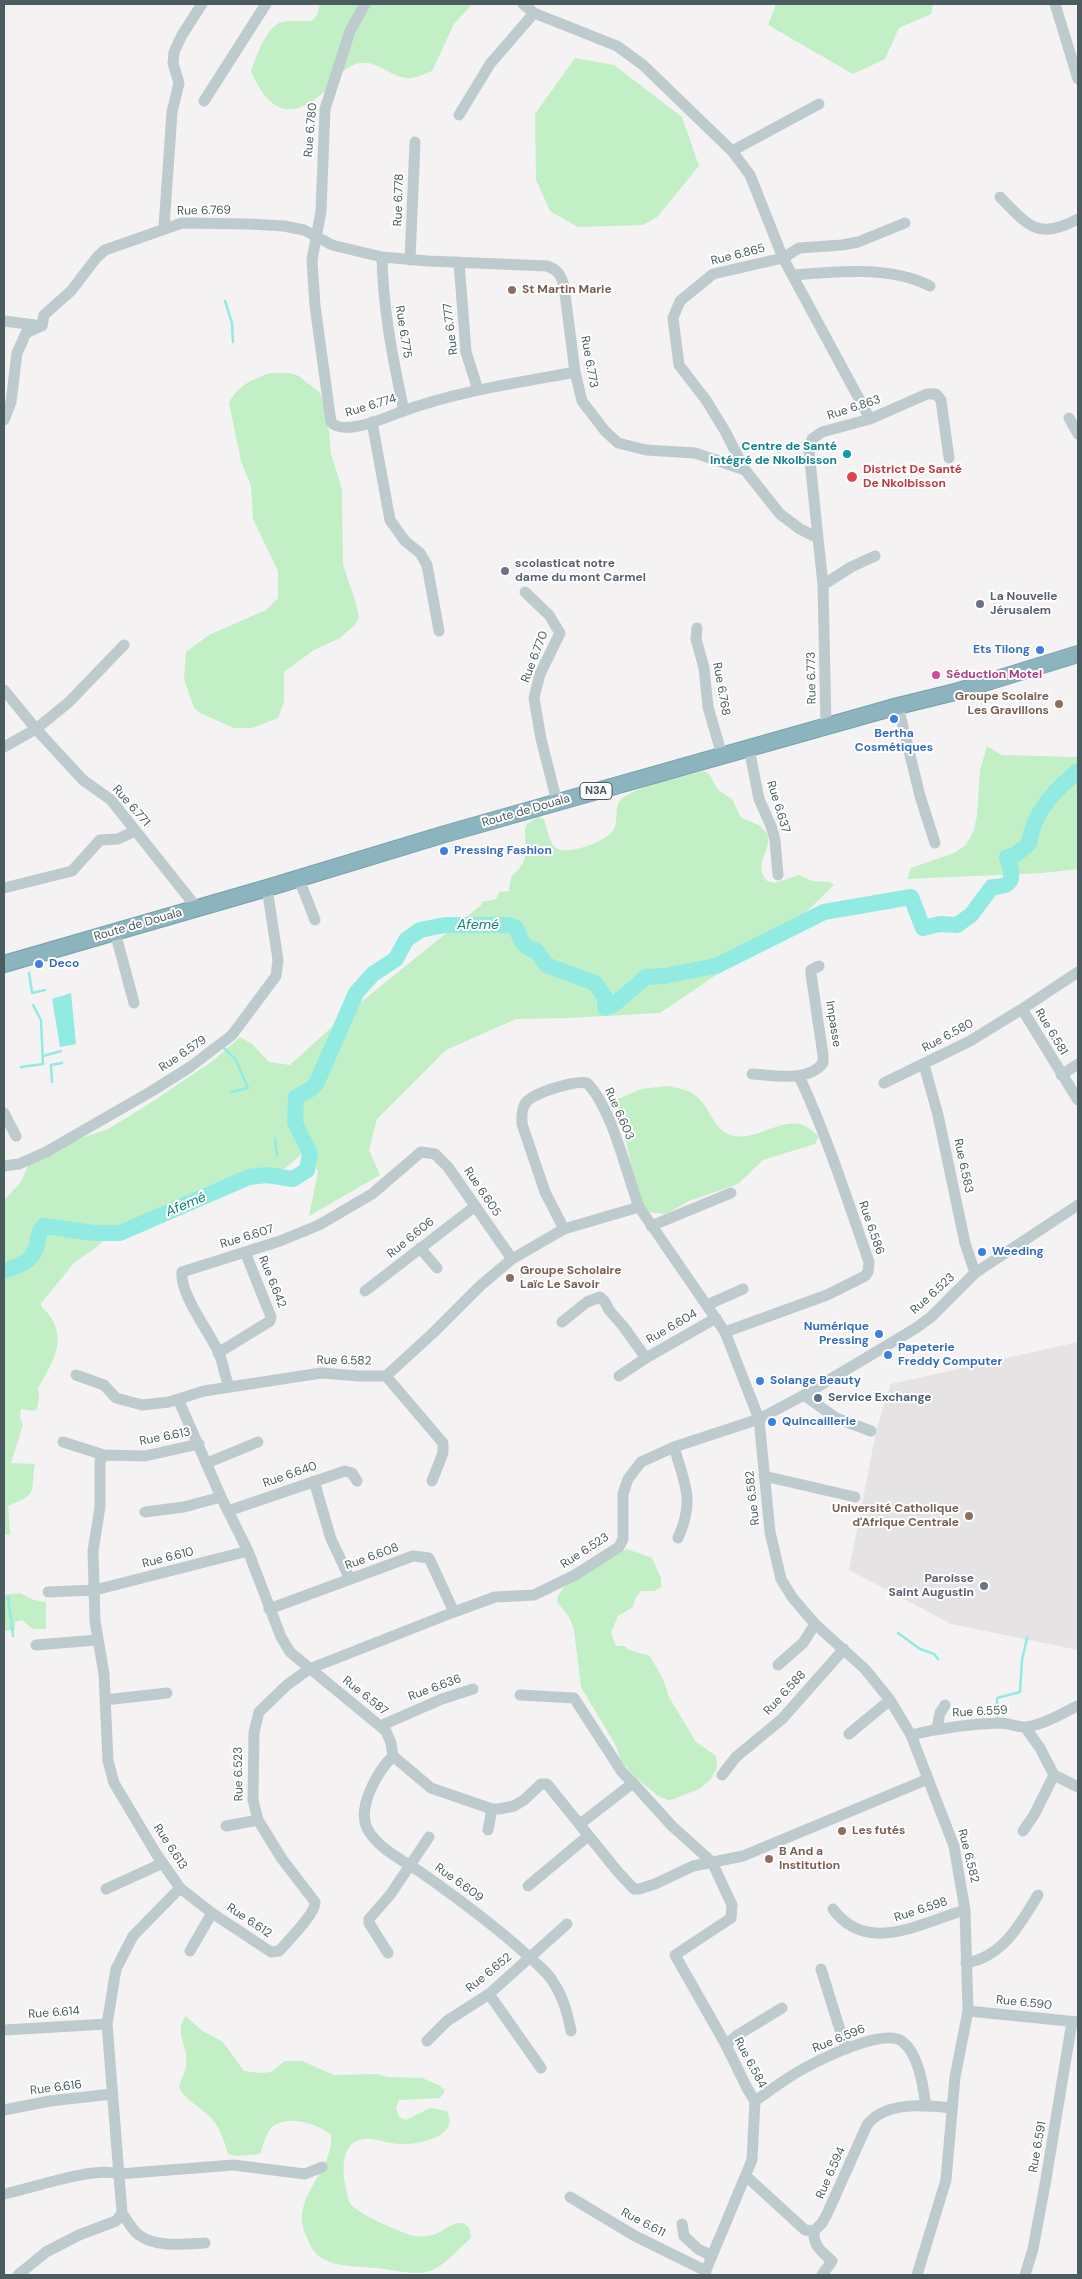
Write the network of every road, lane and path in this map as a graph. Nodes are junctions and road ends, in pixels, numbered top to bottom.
1 (202, 4) edge
2 (266, 4) edge
3 (365, 4) edge
4 (523, 4) edge
5 (1055, 4) edge
6 (534, 13) junction
7 (1078, 79) edge
8 (204, 101) dead end
9 (819, 104) dead end
10 (459, 115) dead end
11 (415, 142) dead end
12 (732, 151) junction
13 (1000, 198) dead end
14 (1078, 220) edge
15 (906, 223) dead end
16 (164, 227) junction
17 (316, 236) junction
18 (382, 257) junction
19 (783, 258) junction
20 (410, 260) junction
21 (459, 262) junction
22 (794, 275) junction
23 (930, 286) dead end
24 (4, 321) edge
25 (42, 326) junction
26 (575, 372) junction
27 (478, 390) junction
28 (404, 410) junction
29 (1069, 418) dead end
30 (870, 419) junction
31 (4, 420) edge
32 (372, 422) junction
33 (1078, 434) edge
34 (949, 458) dead end
35 (745, 470) junction
36 (818, 538) junction
37 (875, 556) dead end
38 (823, 585) junction
39 (525, 592) dead end
40 (697, 628) dead end
41 (439, 631) dead end
42 (124, 645) dead end
43 (1078, 654) edge
44 (4, 690) edge
45 (898, 706) junction
46 (826, 726) junction
47 (36, 729) junction
48 (4, 747) edge
49 (749, 748) junction
50 (722, 755) junction
51 (557, 802) junction
52 (135, 831) junction
53 (935, 843) dead end
54 (778, 876) dead end
55 (298, 879) junction
56 (4, 888) edge
57 (267, 888) junction
58 (197, 908) junction
59 (315, 920) dead end
60 (115, 932) junction
61 (4, 964) edge
62 (819, 966) dead end
63 (1078, 972) edge
64 (134, 1003) dead end
65 (1022, 1009) junction
66 (1078, 1064) edge
67 (924, 1065) junction
68 (752, 1074) dead end
69 (1061, 1075) junction
70 (798, 1076) junction
71 (884, 1083) dead end
72 (1078, 1100) edge
73 (4, 1113) edge
74 (16, 1136) dead end
75 (421, 1152) joint
76 (4, 1166) edge
77 (731, 1194) dead end
78 (1078, 1205) edge
79 (474, 1207) junction
80 (639, 1207) junction
81 (651, 1226) junction
82 (564, 1229) junction
83 (420, 1248) junction
84 (245, 1252) junction
85 (512, 1259) junction
86 (437, 1268) dead end
87 (975, 1274) junction
88 (743, 1289) dead end
89 (365, 1291) dead end
90 (707, 1305) junction
91 (716, 1318) junction
92 (562, 1322) dead end
93 (725, 1332) junction
94 (218, 1353) junction
95 (646, 1358) junction
96 (76, 1375) dead end
97 (386, 1376) junction
98 (618, 1376) dead end
99 (229, 1387) junction
100 (804, 1395) junction
101 (178, 1399) junction
102 (759, 1419) junction
103 (871, 1432) dead end
104 (63, 1442) dead end
105 (258, 1442) dead end
106 (199, 1444) junction
107 (674, 1447) junction
108 (104, 1455) junction
109 (207, 1462) junction
110 (764, 1476) junction
111 (314, 1481) junction
112 (357, 1481) dead end
113 (432, 1481) dead end
114 (221, 1497) junction
115 (855, 1497) dead end
116 (228, 1511) junction
117 (145, 1512) dead end
118 (678, 1538) dead end
119 (248, 1551) junction
120 (350, 1579) junction
121 (95, 1590) junction
122 (48, 1592) dead end
123 (270, 1609) junction
124 (454, 1612) junction
125 (815, 1624) junction
126 (97, 1640) junction
127 (36, 1645) dead end
128 (844, 1649) junction
129 (778, 1665) dead end
130 (309, 1669) junction
131 (473, 1689) dead end
132 (167, 1693) dead end
133 (520, 1695) dead end
134 (105, 1700) junction
135 (890, 1700) junction
136 (945, 1705) dead end
137 (1078, 1706) edge
138 (380, 1726) junction
139 (1025, 1727) junction
140 (937, 1728) junction
141 (848, 1734) dead end
142 (911, 1735) junction
143 (393, 1756) junction
144 (722, 1775) dead end
145 (1054, 1775) junction
146 (928, 1779) junction
147 (633, 1783) junction
148 (1078, 1788) edge
149 (492, 1809) junction
150 (258, 1820) junction
151 (580, 1824) junction
152 (226, 1826) dead end
153 (488, 1830) dead end
154 (1023, 1831) dead end
155 (588, 1836) junction
156 (430, 1837) dead end
157 (712, 1862) junction
158 (163, 1863) junction
159 (410, 1866) junction
160 (528, 1886) dead end
161 (180, 1888) junction
162 (106, 1889) dead end
163 (1038, 1896) dead end
164 (315, 1902) joint
165 (833, 1909) dead end
166 (965, 1910) junction
167 (212, 1913) junction
168 (567, 1924) dead end
169 (190, 1951) dead end
170 (388, 1953) dead end
171 (529, 1957) junction
172 (966, 1963) junction
173 (821, 1970) dead end
174 (489, 1994) junction
175 (782, 2008) dead end
176 (968, 2011) junction
177 (1075, 2022) edge
178 (107, 2024) junction
179 (4, 2030) edge
180 (571, 2031) dead end
181 (427, 2040) dead end
182 (726, 2045) junction
183 (846, 2049) junction
184 (541, 2068) dead end
185 (112, 2094) junction
186 (756, 2101) junction
187 (926, 2106) junction
188 (952, 2108) junction
189 (4, 2110) edge
190 (322, 2167) dead end
191 (119, 2174) junction
192 (746, 2176) junction
193 (4, 2194) edge
194 (570, 2197) dead end
195 (122, 2213) junction
196 (682, 2224) dead end
197 (814, 2231) junction
198 (205, 2243) dead end
199 (712, 2256) junction
200 (705, 2273) edge
201 (18, 2275) edge
202 (822, 2275) edge
203 (917, 2275) edge
204 (1026, 2275) edge

1 - 16 street
2 - 8 street
3 - 17 street, Rue 6.780
4 - 6 street
5 - 7 street
6 - 10 street
6 - 12 street
9 - 12 street
11 - 20 street, Rue 6.778
12 - 19 street
13 - 14 street
15 - 19 street, Rue 6.865
16 - 17 street, Rue 6.769
16 - 25 street, Rue 6.769
17 - 18 street, Rue 6.769
17 - 32 street, Rue 6.774
18 - 20 street, Rue 6.773
18 - 28 street, Rue 6.775
19 - 22 street
19 - 35 street, Rue 6.865
20 - 21 street, Rue 6.773
21 - 26 street, Rue 6.773
21 - 27 street, Rue 6.777
22 - 23 street
22 - 30 street
24 - 25 street
25 - 31 street
26 - 27 street, Rue 6.774
26 - 35 street, Rue 6.773
27 - 28 street, Rue 6.774
28 - 32 street, Rue 6.774
29 - 33 street
30 - 34 street, Rue 6.863
30 - 36 street, Rue 6.863
32 - 41 street
35 - 36 street
36 - 38 street, Rue 6.773
37 - 38 street
38 - 46 street, Rue 6.773
39 - 51 street, Rue 6.770
40 - 50 street, Rue 6.768
42 - 47 street
43 - 45 highway, Route de Douala / N3A
44 - 47 street
45 - 46 highway, Route de Douala / N3A
45 - 53 street
46 - 49 highway, Route de Douala / N3A
47 - 48 street
47 - 52 street, Rue 6.771
49 - 50 highway, Route de Douala / N3A
49 - 54 street, Rue 6.637
50 - 51 highway, Route de Douala / N3A
51 - 55 highway, Route de Douala / N3A
52 - 56 street
52 - 58 street, Rue 6.771
55 - 57 highway, Route de Douala / N3A
55 - 59 street
57 - 58 highway, Route de Douala / N3A
57 - 76 street, Rue 6.579
58 - 60 highway, Route de Douala / N3A
60 - 61 highway, Route de Douala / N3A
60 - 64 street
62 - 70 street, Impasse
63 - 65 street, Rue 6.581
65 - 67 street, Rue 6.580
65 - 69 street, Rue 6.581
66 - 69 street
67 - 71 street, Rue 6.580
67 - 87 street, Rue 6.583
68 - 70 street
69 - 72 street, Rue 6.581
70 - 93 street, Rue 6.586
73 - 74 street
75 - 79 street, Rue 6.605
75 - 84 street, Rue 6.607
77 - 81 street
78 - 87 street, Rue 6.523
79 - 83 street, Rue 6.606
79 - 85 street, Rue 6.605
80 - 81 street, Rue 6.582
80 - 82 street, Rue 6.582
80 - 82 street, Rue 6.603
81 - 90 street, Rue 6.582
82 - 85 street, Rue 6.582
83 - 86 street
83 - 89 street, Rue 6.606
84 - 94 street, Rue 6.642
84 - 94 street, Rue 6.607
85 - 97 street, Rue 6.582
87 - 100 street, Rue 6.523
88 - 90 street
90 - 91 street, Rue 6.582
91 - 93 street, Rue 6.582
91 - 95 street, Rue 6.604
92 - 95 street, Rue 6.604
93 - 102 street, Rue 6.582
94 - 99 street, Rue 6.607
95 - 98 street
96 - 101 street, Rue 6.582
97 - 99 street, Rue 6.582
97 - 113 street
99 - 101 street, Rue 6.582
100 - 102 street, Rue 6.523
100 - 103 street
101 - 106 street, Rue 6.587
102 - 107 street, Rue 6.523
102 - 110 street, Rue 6.582
104 - 108 street
105 - 109 street
106 - 108 street, Rue 6.613
106 - 109 street, Rue 6.587
107 - 118 street
107 - 124 street, Rue 6.523
108 - 121 street, Rue 6.613
109 - 114 street, Rue 6.587
110 - 115 street
110 - 125 street, Rue 6.582
111 - 112 street, Rue 6.640
111 - 116 street, Rue 6.640
111 - 120 street
114 - 116 street, Rue 6.587
114 - 117 street
116 - 119 street, Rue 6.587
119 - 121 street, Rue 6.610
119 - 123 street, Rue 6.587
120 - 123 street, Rue 6.608
120 - 124 street, Rue 6.608
121 - 122 street, Rue 6.610
121 - 126 street, Rue 6.613
123 - 130 street, Rue 6.587
124 - 130 street, Rue 6.523
125 - 128 street, Rue 6.582
125 - 129 street
126 - 127 street
126 - 134 street, Rue 6.613
128 - 135 street, Rue 6.582
128 - 144 street, Rue 6.588
130 - 138 street, Rue 6.587
130 - 150 street, Rue 6.523
131 - 138 street, Rue 6.636
132 - 134 street
133 - 147 street
134 - 158 street, Rue 6.613
135 - 141 street
135 - 142 street, Rue 6.582
136 - 140 street
137 - 139 street, Rue 6.559
138 - 143 street, Rue 6.587
139 - 140 street, Rue 6.559
139 - 145 street
140 - 142 street, Rue 6.559
142 - 146 street, Rue 6.582
143 - 149 street
143 - 159 street, Rue 6.609
145 - 148 street
145 - 154 street
146 - 157 street
146 - 166 street, Rue 6.582
147 - 151 street
147 - 157 street
149 - 151 street
149 - 153 street
150 - 152 street
150 - 164 street, Rue 6.523
151 - 155 street
155 - 157 street
155 - 160 street
156 - 159 street
157 - 182 street, Rue 6.584
158 - 161 street, Rue 6.613
158 - 162 street
159 - 170 street
159 - 171 street, Rue 6.609
161 - 167 street, Rue 6.612
161 - 178 street, Rue 6.613
163 - 172 street
164 - 167 street, Rue 6.612
165 - 166 street, Rue 6.598
166 - 172 street, Rue 6.582
167 - 169 street
168 - 171 street, Rue 6.652
171 - 174 street, Rue 6.652
171 - 180 street, Rue 6.609
172 - 176 street, Rue 6.582
173 - 183 street
174 - 181 street, Rue 6.652
174 - 184 street
175 - 182 street
176 - 177 street, Rue 6.590
176 - 188 street, Rue 6.582
177 - 204 street, Rue 6.591
178 - 179 street, Rue 6.614
178 - 185 street, Rue 6.613
182 - 186 street, Rue 6.584
183 - 186 street, Rue 6.596
183 - 187 street, Rue 6.596
185 - 189 street, Rue 6.616
185 - 191 street, Rue 6.613
186 - 192 street, Rue 6.584
187 - 188 street, Rue 6.594
187 - 197 street, Rue 6.594
188 - 203 street, Rue 6.582
190 - 191 street
191 - 193 street
191 - 195 street, Rue 6.613
192 - 197 street
192 - 199 street, Rue 6.584
194 - 200 street, Rue 6.611
195 - 198 street
195 - 201 street
196 - 199 street
197 - 202 street
199 - 200 street, Rue 6.584

